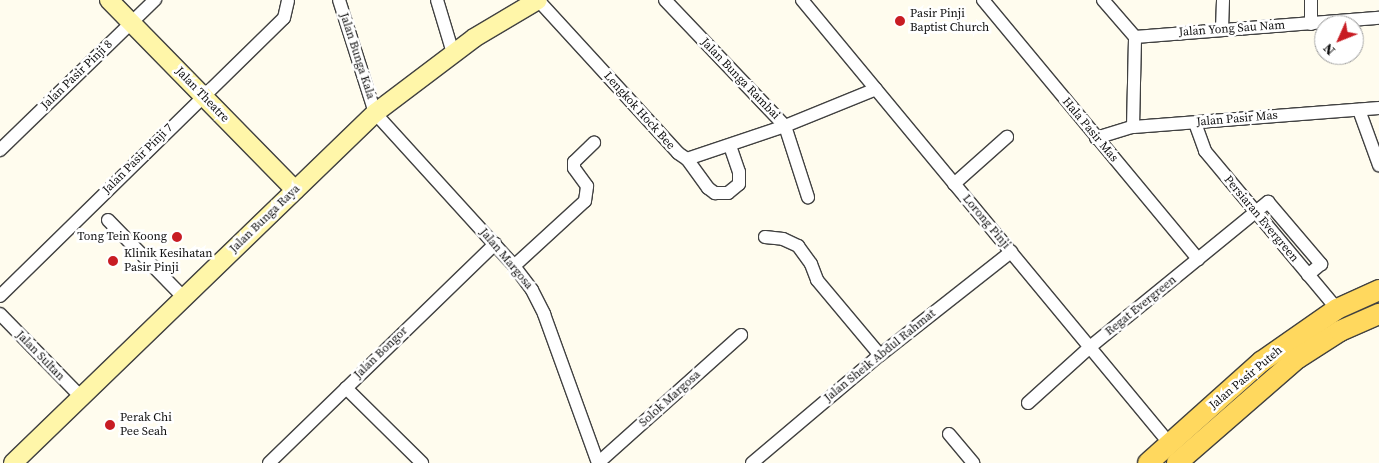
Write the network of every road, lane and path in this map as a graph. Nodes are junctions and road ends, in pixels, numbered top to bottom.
1 (110, 0) edge
2 (155, 0) edge
3 (288, 0) edge
4 (339, 0) edge
5 (437, 0) edge
6 (538, 0) edge
7 (665, 0) edge
8 (802, 0) edge
9 (983, 0) edge
10 (1103, 0) edge
11 (1223, 0) edge
12 (1311, 0) edge
13 (1379, 18) edge
14 (131, 22) junction
15 (1311, 24) junction
16 (1222, 29) junction
17 (1135, 37) junction
18 (454, 53) junction
19 (876, 89) junction
20 (202, 95) junction
21 (1379, 108) edge
22 (1359, 110) junction
23 (375, 113) junction
24 (1195, 123) junction
25 (785, 126) junction
26 (1133, 128) junction
27 (1007, 137) dead end
28 (1096, 138) junction
29 (594, 143) dead end
30 (730, 146) junction
31 (0, 150) edge
32 (687, 159) junction
33 (1379, 165) edge
34 (954, 184) junction
35 (295, 190) junction
36 (808, 197) dead end
37 (1256, 212) junction
38 (108, 220) dead end
39 (765, 237) dead end
40 (495, 244) junction
41 (1011, 252) junction
42 (1198, 259) junction
43 (514, 266) junction
44 (1379, 290) edge
45 (0, 296) edge
46 (184, 298) junction
47 (1337, 309) junction
48 (0, 314) edge
49 (1376, 320) edge
50 (741, 335) dead end
51 (1090, 347) junction
52 (880, 355) junction
53 (346, 388) junction
54 (81, 398) junction
55 (1028, 403) dead end
56 (949, 434) dead end
57 (1170, 444) junction
58 (13, 463) edge
59 (269, 463) edge
60 (422, 463) edge
61 (598, 463) edge
62 (752, 463) edge
63 (973, 463) edge
64 (1148, 463) edge
65 (1177, 463) edge

1 - 14 main road, Jalan Theatre
2 - 14 street, Jalan Pasir Pinji 8
3 - 20 street, Jalan Pasir Pinji 7
4 - 23 street, Jalan Bunga Kala
5 - 18 street
6 - 18 main road, Jalan Bunga Raya
6 - 32 street, Lengkok Hock Bee
7 - 25 street, Jalan Bunga Rambai
8 - 19 street, Lorong Pinji
9 - 28 street, Hala Pasir Mas
10 - 17 street
11 - 16 street
12 - 15 street
13 - 15 street, Jalan Yong Sau Nam
14 - 20 main road, Jalan Theatre
14 - 31 street, Jalan Pasir Pinji 8
15 - 16 street, Jalan Yong Sau Nam
16 - 17 street, Jalan Yong Sau Nam
17 - 26 street
18 - 23 main road, Jalan Bunga Raya
19 - 25 street, Lengkok Hock Bee
19 - 34 street, Lorong Pinji
20 - 35 main road, Jalan Theatre
20 - 45 street, Jalan Pasir Pinji 7
21 - 22 street, Jalan Pasir Mas
22 - 24 street, Jalan Pasir Mas
22 - 33 street
23 - 35 main road, Jalan Bunga Raya
23 - 40 street, Jalan Margosa
24 - 26 street, Jalan Pasir Mas
24 - 37 street, Persiaran Evergreen
25 - 30 street, Lengkok Hock Bee
25 - 36 street, Jalan Bunga Rambai
26 - 28 street, Jalan Pasir Mas
27 - 34 street
28 - 42 street, Hala Pasir Mas
29 - 43 street
30 - 32 street, Lengkok Hock Bee
30 - 32 street
34 - 41 street, Lorong Pinji
35 - 46 main road, Jalan Bunga Raya
37 - 42 street, Regat Evergreen
37 - 47 street, Persiaran Evergreen
38 - 46 street
39 - 52 street
40 - 43 street, Jalan Margosa
40 - 53 street, Jalan Bongor
41 - 51 street, Lorong Pinji
41 - 52 street, Jalan Sheik Abdul Rahmat
42 - 51 street, Regat Evergreen
43 - 61 street, Jalan Margosa
44 - 47 main road, Jalan Pasir Puteh
46 - 54 main road, Jalan Bunga Raya
47 - 57 main road, Jalan Pasir Puteh
48 - 54 street, Jalan Sultan
49 - 65 main road, Jalan Pasir Puteh
50 - 61 street, Solok Margosa
51 - 55 street, Regat Evergreen
51 - 57 street, Lorong Pinji
52 - 62 street, Jalan Sheik Abdul Rahmat
53 - 59 street, Jalan Bongor
53 - 60 street
54 - 58 main road, Jalan Bunga Raya
56 - 63 street
57 - 64 main road, Jalan Pasir Puteh

